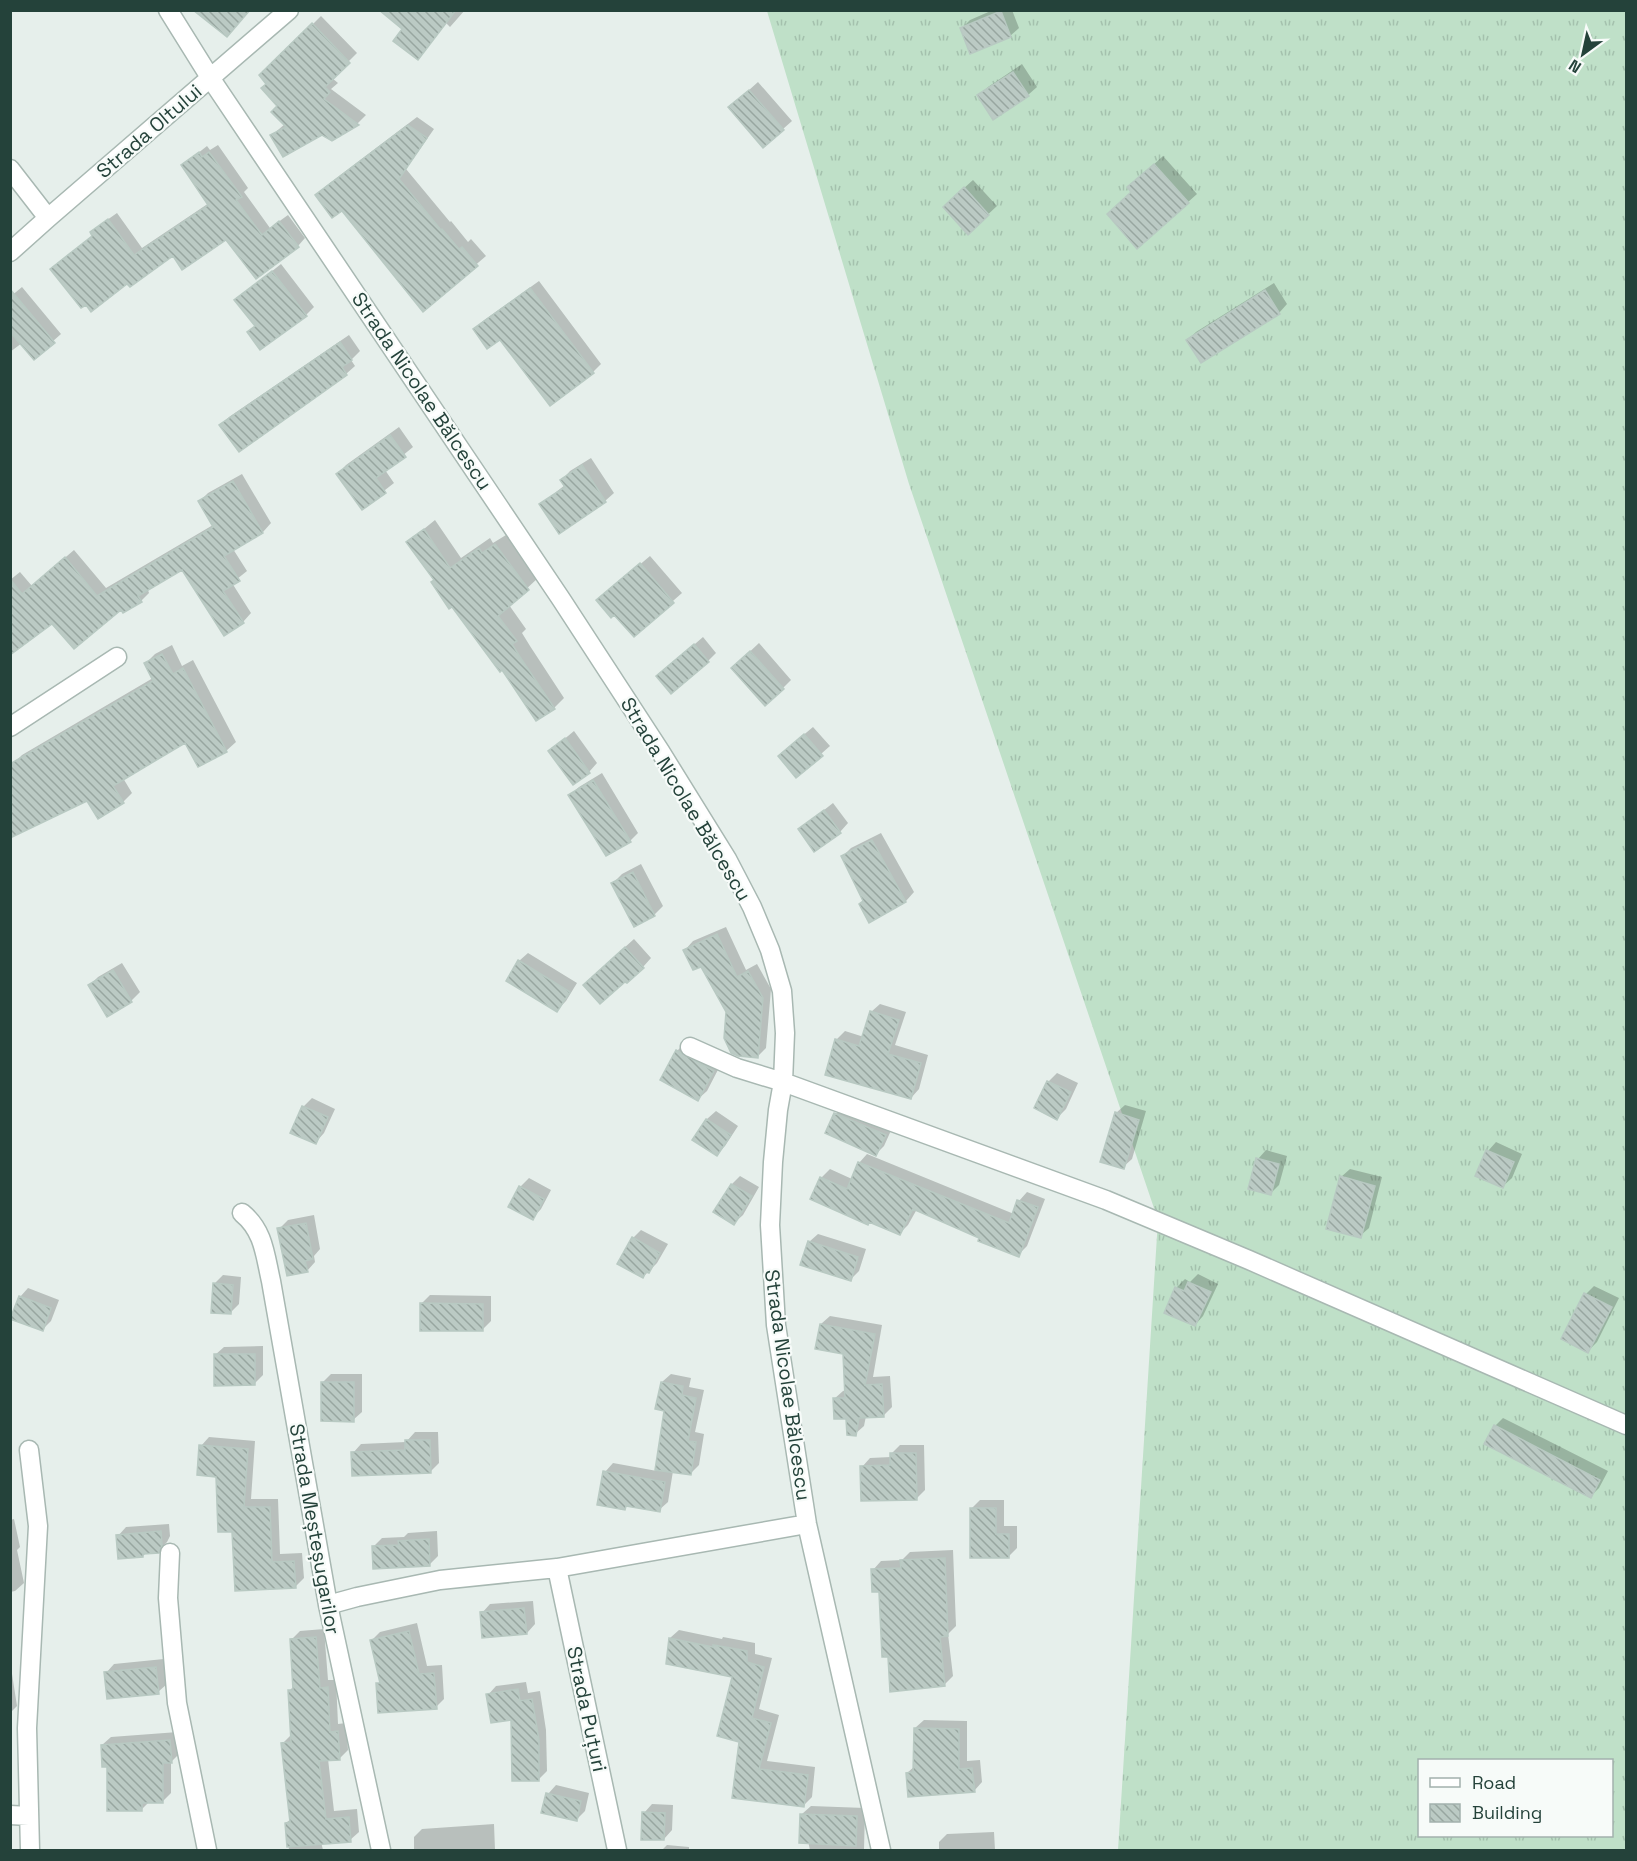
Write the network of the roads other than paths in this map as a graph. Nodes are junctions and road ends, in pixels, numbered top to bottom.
1 (168, 10) edge
2 (289, 10) edge
3 (211, 79) junction
4 (10, 169) edge
5 (48, 218) junction
6 (10, 252) edge
7 (117, 657) dead end
8 (10, 727) edge
9 (690, 1047) dead end
10 (783, 1082) junction
11 (242, 1213) dead end
12 (1626, 1425) edge
13 (29, 1450) dead end
14 (807, 1524) junction
15 (170, 1553) dead end
16 (557, 1568) junction
17 (328, 1605) junction
18 (10, 1815) edge
19 (29, 1816) junction
20 (30, 1851) edge
21 (207, 1851) edge
22 (381, 1851) edge
23 (617, 1851) edge
24 (881, 1851) edge

1 - 3 street, Strada Nicolae Bălcescu
2 - 3 street, Strada Oltului
3 - 5 street, Strada Oltului
3 - 10 street, Strada Nicolae Bălcescu
4 - 5 street
5 - 6 street, Strada Oltului
7 - 8 street
9 - 10 street
10 - 12 street
10 - 14 street, Strada Nicolae Bălcescu
11 - 17 street, Strada Meșteșugarilor
13 - 19 street
14 - 16 street
14 - 24 street, Strada Nicolae Bălcescu
15 - 21 street
16 - 17 street
16 - 23 street, Strada Puțuri
17 - 22 street, Strada Meșteșugarilor
18 - 19 street
19 - 20 street

